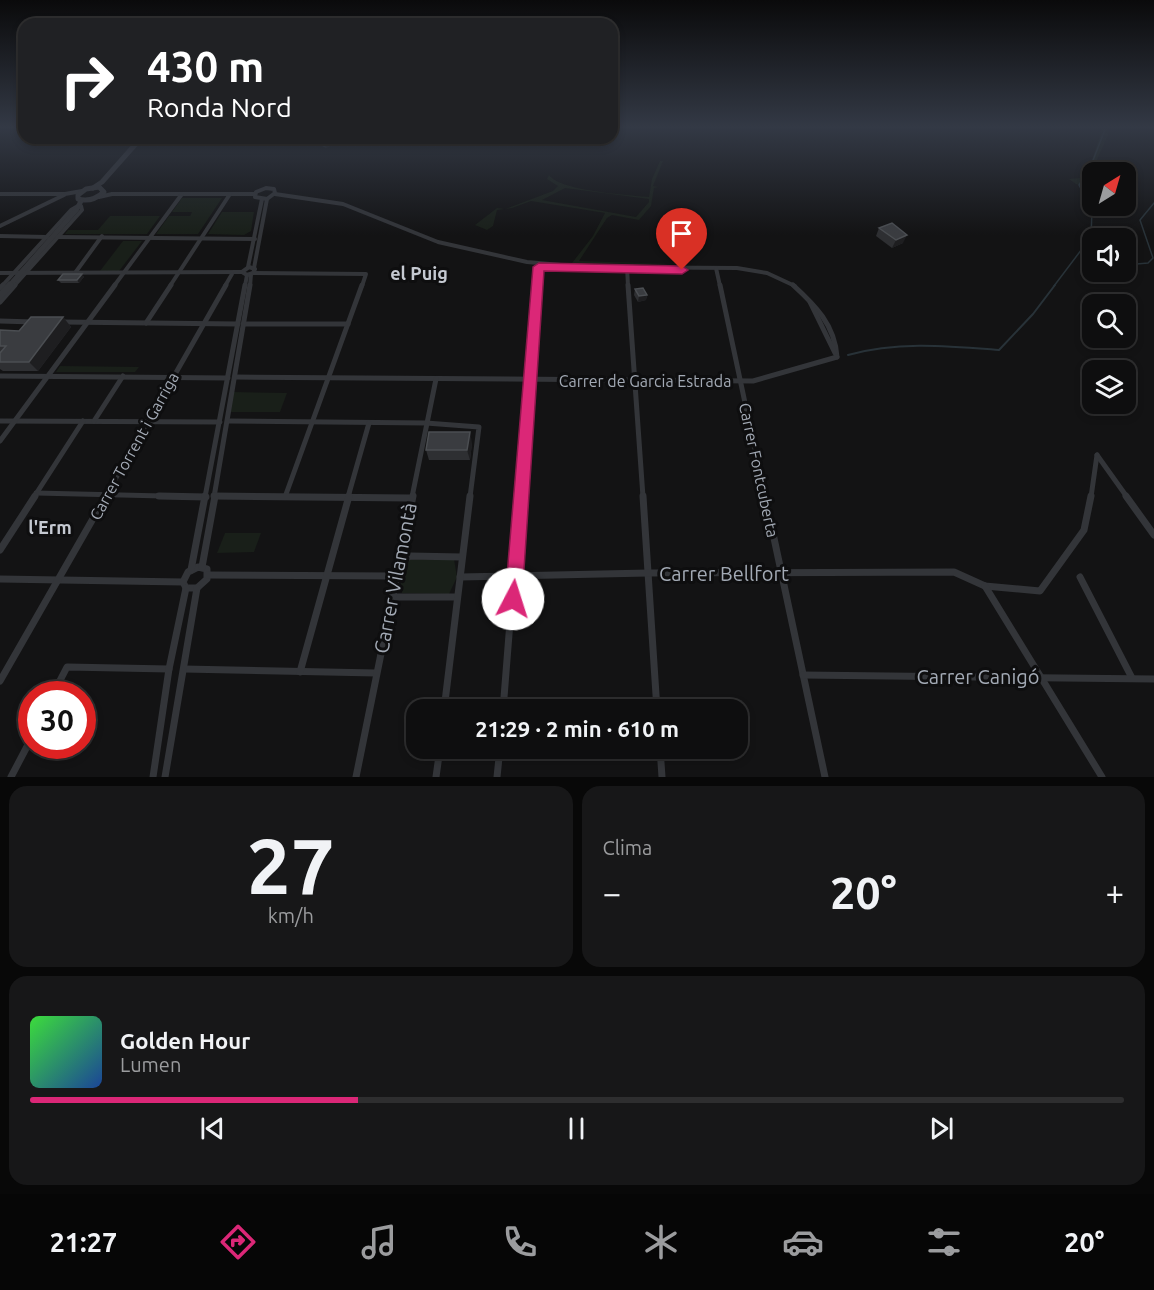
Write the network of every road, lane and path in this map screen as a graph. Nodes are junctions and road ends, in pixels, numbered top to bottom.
1 (121, 163) edge
2 (102, 187) junction
3 (0, 194) edge
4 (65, 194) junction
5 (112, 194) junction
6 (182, 194) junction
7 (230, 194) junction
8 (255, 194) junction
9 (275, 194) junction
10 (99, 197) junction
11 (264, 199) junction
12 (78, 202) junction
13 (0, 226) edge
14 (63, 228) junction
15 (0, 236) edge
16 (102, 236) junction
17 (46, 237) junction
18 (57, 237) junction
19 (152, 237) junction
20 (203, 238) junction
21 (255, 238) junction
22 (539, 266) junction
23 (627, 269) junction
24 (717, 269) junction
25 (250, 272) junction
26 (0, 273) edge
27 (20, 273) junction
28 (75, 273) junction
29 (123, 273) junction
30 (177, 274) junction
31 (232, 274) junction
32 (0, 288) edge
33 (0, 296) edge
34 (0, 302) edge
35 (0, 321) edge
36 (43, 322) edge
37 (54, 322) edge
38 (146, 322) junction
39 (87, 323) junction
40 (204, 324) junction
41 (241, 324) junction
42 (348, 324) junction
43 (0, 376) edge
44 (49, 376) junction
45 (123, 376) junction
46 (174, 376) junction
47 (231, 377) junction
48 (328, 378) junction
49 (435, 379) junction
50 (531, 380) junction
51 (635, 381) junction
52 (741, 382) junction
53 (83, 421) junction
54 (94, 421) junction
55 (228, 421) junction
56 (0, 422) edge
57 (14, 422) junction
58 (148, 422) junction
59 (220, 422) junction
60 (312, 423) junction
61 (369, 423) junction
62 (426, 423) junction
63 (1, 440) edge
64 (36, 493) junction
65 (107, 495) junction
66 (214, 496) junction
67 (206, 497) junction
68 (285, 497) junction
69 (348, 498) junction
70 (410, 498) junction
71 (1154, 535) edge
72 (0, 550) edge
73 (462, 557) junction
74 (398, 563) junction
75 (202, 567) junction
76 (191, 570) junction
77 (648, 573) junction
78 (781, 573) junction
79 (208, 575) junction
80 (325, 575) junction
81 (395, 576) junction
82 (460, 577) junction
83 (515, 577) junction
84 (1080, 577) dead end
85 (0, 579) edge
86 (58, 580) junction
87 (184, 585) junction
88 (985, 586) junction
89 (197, 588) junction
90 (392, 597) junction
91 (457, 597) junction
92 (169, 669) junction
93 (184, 669) junction
94 (300, 672) junction
95 (376, 673) junction
96 (803, 675) junction
97 (1040, 676) junction
98 (1132, 678) junction
99 (1154, 679) edge
100 (0, 681) edge
101 (60, 681) edge
102 (445, 699) edge
103 (504, 699) edge
104 (656, 699) edge
105 (20, 759) edge
106 (438, 759) edge
107 (499, 759) edge
108 (661, 759) edge
109 (11, 777) edge
110 (153, 777) edge
111 (165, 777) edge
112 (356, 777) edge
113 (436, 777) edge
114 (497, 777) edge
115 (662, 777) edge
116 (825, 777) edge
117 (1102, 777) edge

1 - 2 street
2 - 5 street
2 - 10 street
2 - 12 street
3 - 4 street
4 - 12 street
4 - 13 street
5 - 6 street
5 - 10 street
6 - 7 street
6 - 19 street
7 - 8 street
7 - 20 street
8 - 9 street
8 - 11 street
9 - 11 street
9 - 22 street
10 - 12 street
11 - 21 street
11 - 25 street
12 - 14 street
12 - 17 street
14 - 18 street
14 - 27 street
15 - 17 street
16 - 18 street
16 - 19 street
16 - 28 street
17 - 27 street
18 - 27 street
19 - 20 street
19 - 29 street
20 - 21 street
20 - 30 street
21 - 25 street
22 - 23 street
22 - 50 street
23 - 24 street
23 - 51 street
24 - 52 street, Carrer Fontcuberta
24 - 52 street, Carrer de Garcia Estrada
25 - 31 street
25 - 41 street
25 - 42 street
26 - 27 street
27 - 28 street
27 - 32 street
27 - 33 street
27 - 34 street
28 - 29 street
29 - 30 street
29 - 39 street
30 - 31 street
30 - 38 street
31 - 40 street, Carrer Torrent i Garriga
35 - 36 street
37 - 39 street
38 - 39 street
38 - 40 street
39 - 44 street
40 - 41 street
40 - 46 street, Carrer Torrent i Garriga
41 - 42 street
41 - 47 street
42 - 48 street
43 - 44 street, Carrer de Garcia Estrada
44 - 45 street, Carrer de Garcia Estrada
44 - 57 street
45 - 46 street, Carrer de Garcia Estrada
45 - 54 street
46 - 47 street, Carrer de Garcia Estrada
46 - 58 street, Carrer Torrent i Garriga
47 - 48 street, Carrer de Garcia Estrada
47 - 55 street
47 - 59 street
48 - 49 street, Carrer de Garcia Estrada
48 - 60 street
49 - 50 street, Carrer de Garcia Estrada
49 - 62 street, Carrer Vilamontà
50 - 51 street, Carrer de Garcia Estrada
50 - 83 street
51 - 52 street, Carrer de Garcia Estrada
51 - 77 street
52 - 78 street, Carrer Fontcuberta
53 - 54 street
53 - 57 street
53 - 64 street
54 - 58 street
55 - 60 street
55 - 66 street
56 - 57 street
57 - 63 street
58 - 59 street
58 - 65 street, Carrer Torrent i Garriga
59 - 67 street
60 - 61 street
60 - 68 street
61 - 62 street
61 - 69 street
62 - 70 street, Carrer Vilamontà
62 - 73 street
64 - 65 street
64 - 72 street
65 - 67 street
65 - 86 street, Carrer Torrent i Garriga
66 - 68 street
66 - 75 street
67 - 76 street
68 - 69 street
69 - 70 street
69 - 80 street
70 - 74 street, Carrer Vilamontà
71 - 88 street, Carrer Bellfort
73 - 74 street
73 - 82 street
74 - 81 street, Carrer Vilamontà
75 - 76 street
75 - 79 street
76 - 87 street
77 - 78 street, Carrer Bellfort
77 - 83 street, Carrer Bellfort
77 - 104 street
78 - 88 street, Carrer Bellfort
78 - 96 street, Carrer Fontcuberta
79 - 80 street
79 - 89 street
80 - 81 street
80 - 94 street
81 - 90 street, Carrer Vilamontà
82 - 83 street, Carrer Bellfort
82 - 91 street
83 - 103 street
84 - 98 street
85 - 86 street
86 - 87 street
86 - 100 street, Carrer Torrent i Garriga
87 - 89 street
87 - 92 street
88 - 97 street
89 - 93 street
90 - 91 street
90 - 95 street, Carrer Vilamontà
91 - 102 street
92 - 101 street
92 - 110 street
93 - 94 street
93 - 111 street
94 - 95 street
95 - 112 street, Carrer Vilamontà
96 - 97 street, Carrer Canigó
96 - 116 street, Carrer Fontcuberta
97 - 98 street, Carrer Canigó
97 - 117 street
98 - 99 street, Carrer Canigó
105 - 109 street
106 - 113 street
107 - 114 street
108 - 115 street

